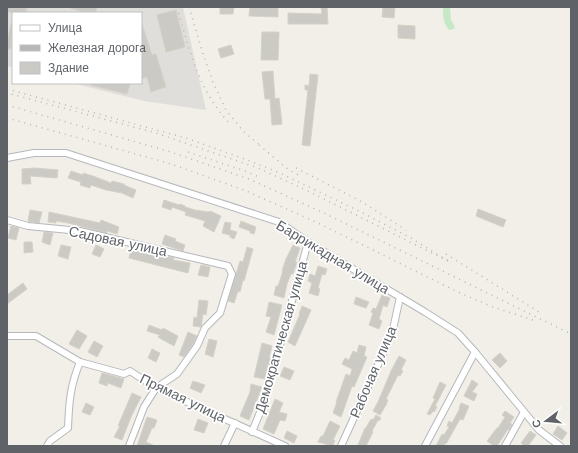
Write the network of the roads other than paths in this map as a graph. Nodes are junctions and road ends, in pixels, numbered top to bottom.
1 (7, 158) edge
2 (7, 220) edge
3 (308, 242) junction
4 (400, 297) junction
5 (7, 336) edge
6 (475, 352) junction
7 (80, 362) junction
8 (156, 388) junction
9 (524, 412) junction
10 (236, 423) junction
11 (252, 432) junction
12 (47, 446) edge
13 (129, 446) edge
14 (224, 446) edge
15 (285, 446) edge
16 (342, 446) edge
17 (425, 446) edge
18 (505, 446) edge
19 (560, 446) edge

1 - 3 street, Баррикадная улица
2 - 8 street, Садовая улица
3 - 4 street, Баррикадная улица
3 - 11 street, Демократическая улица
4 - 6 street, Баррикадная улица
4 - 16 street, Рабочая улица
5 - 7 street
6 - 9 street, Баррикадная улица
6 - 17 street
7 - 8 street, Прямая улица
7 - 12 street
8 - 10 street, Прямая улица
8 - 13 street
9 - 18 street
9 - 19 street, Баррикадная улица
10 - 11 street, Прямая улица
10 - 14 street, Демократическая улица
11 - 15 street, Прямая улица

